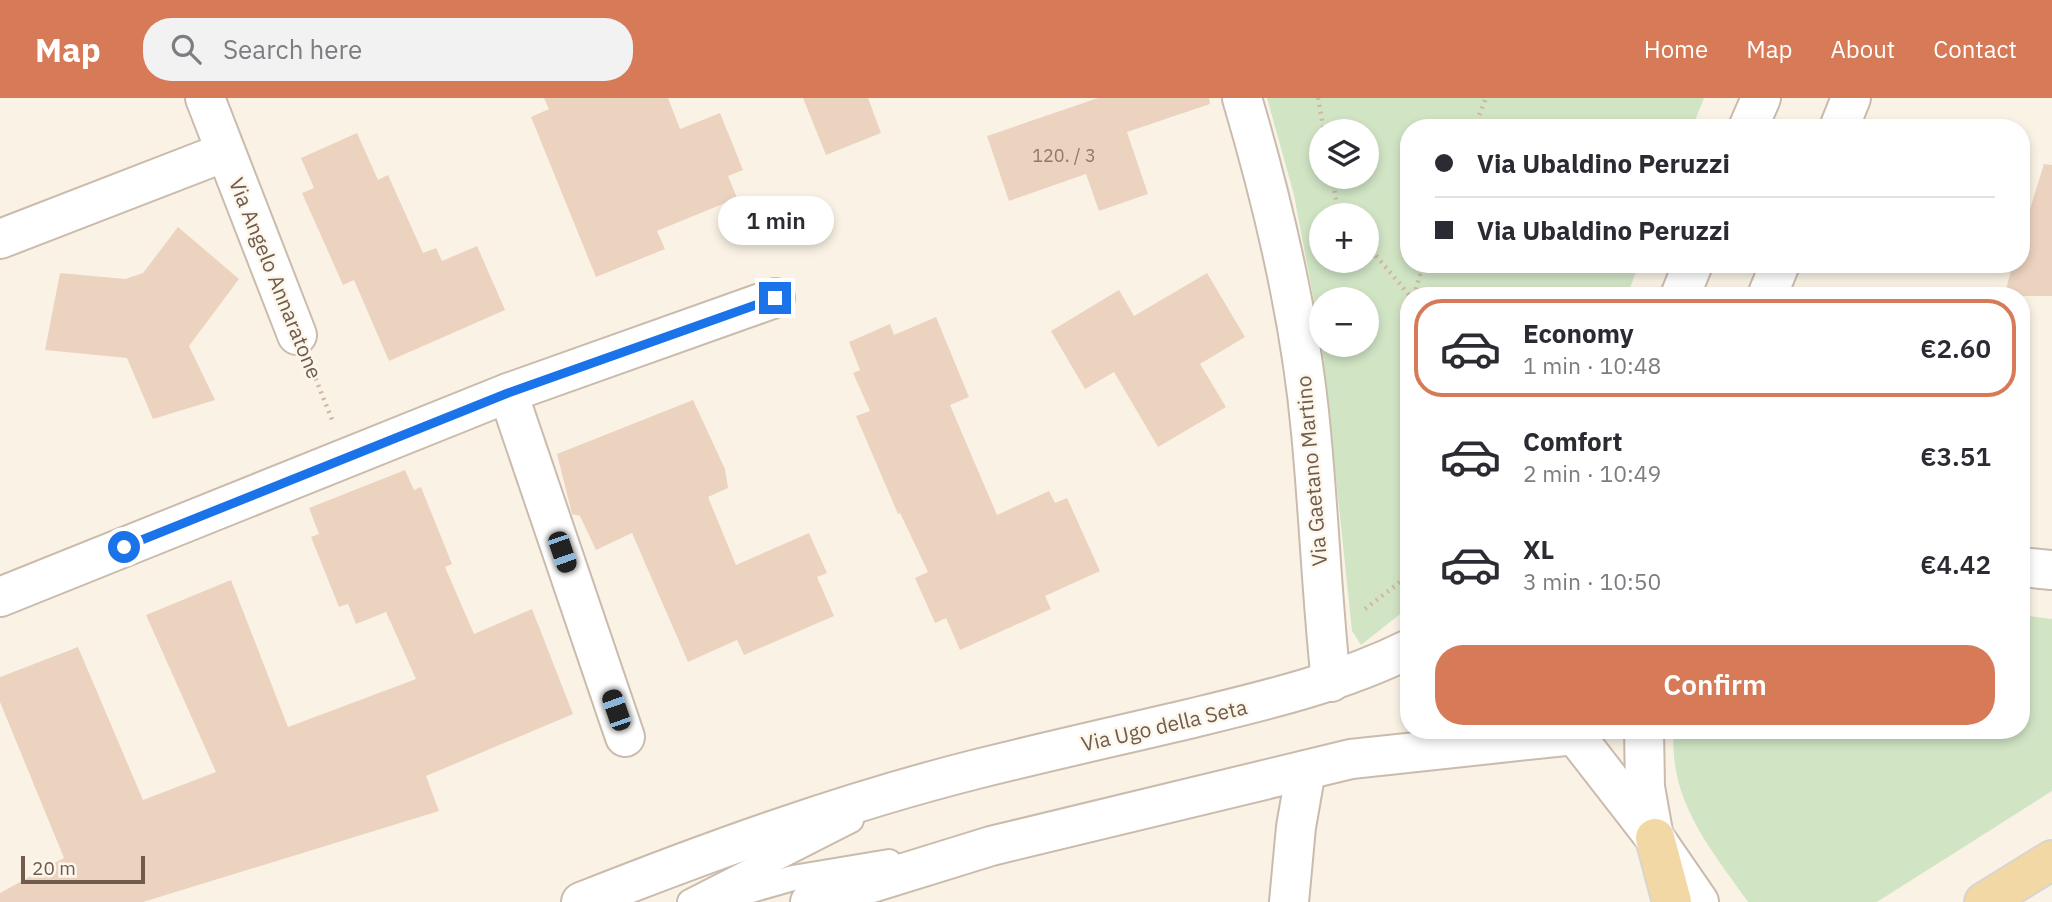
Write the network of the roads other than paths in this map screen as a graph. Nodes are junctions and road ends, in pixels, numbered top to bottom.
1 (205, 98) edge
2 (1242, 98) edge
3 (1760, 98) edge
4 (1851, 98) edge
5 (1752, 119) edge
6 (1843, 119) edge
7 (225, 152) junction
8 (0, 239) edge
9 (775, 298) dead end
10 (297, 335) road end
11 (508, 393) junction
12 (2030, 568) edge
13 (2052, 570) edge
14 (0, 597) edge
15 (1400, 653) edge
16 (1331, 682) junction
17 (625, 737) dead end
18 (1400, 738) edge
19 (1517, 739) edge
20 (1578, 739) edge
21 (1644, 739) edge
22 (1350, 760) junction
23 (1306, 770) junction
24 (915, 788) junction
25 (1655, 838) junction
26 (991, 846) junction
27 (2052, 860) edge
28 (581, 902) edge
29 (690, 902) edge
30 (709, 902) edge
31 (810, 902) edge
32 (1289, 902) edge
33 (1672, 902) edge
34 (1699, 902) edge
35 (1984, 902) edge

1 - 7 street, Via Angelo Annaratone
2 - 16 street, Via Gaetano Martino
3 - 5 street
4 - 6 street
7 - 8 street
7 - 10 street, Via Angelo Annaratone
9 - 11 street
11 - 14 street
11 - 17 street
12 - 13 street
15 - 16 street, Via Ugo della Seta
16 - 24 street, Via Ugo della Seta
18 - 22 street
19 - 22 street
20 - 25 street
21 - 25 street
22 - 23 street
23 - 26 street
23 - 32 street
24 - 28 street, Via Ugo della Seta
24 - 29 lane, Via Ugo della Seta
25 - 33 main road
25 - 34 street
26 - 30 lane
26 - 31 street
27 - 35 main road

